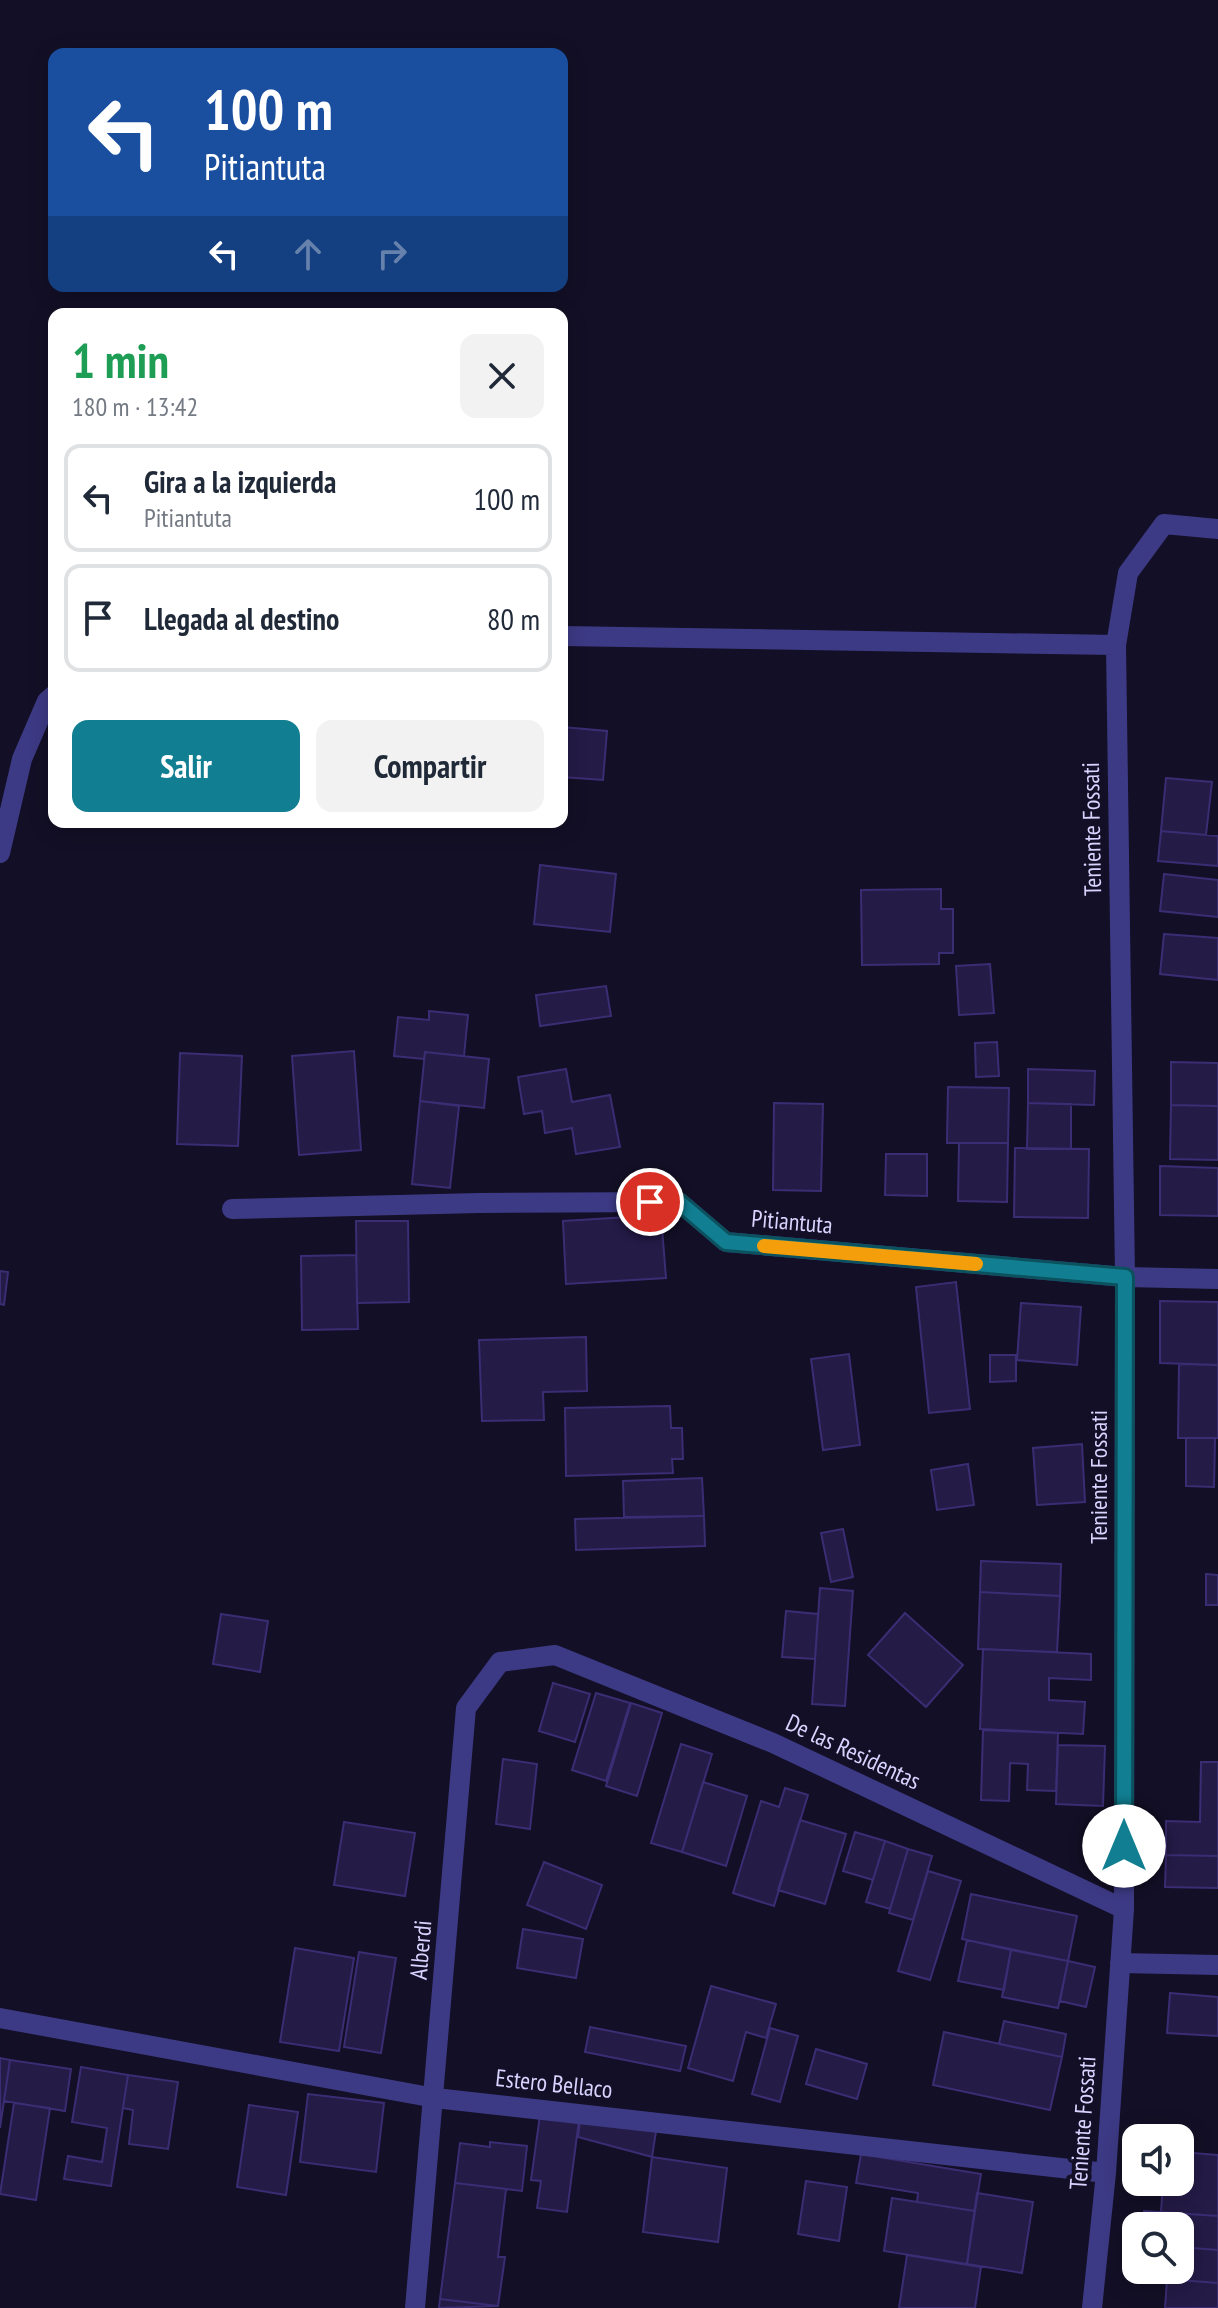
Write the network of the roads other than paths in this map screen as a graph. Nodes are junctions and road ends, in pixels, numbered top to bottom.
1 (1218, 529) edge
2 (568, 636) edge
3 (1116, 645) junction
4 (48, 700) edge
5 (0, 853) edge
6 (232, 1209) dead end
7 (1125, 1277) junction
8 (1218, 1279) edge
9 (555, 1655) joint
10 (1124, 1909) junction
11 (1120, 1963) junction
12 (1218, 1965) edge
13 (0, 2018) edge
14 (435, 2098) junction
15 (1106, 2173) junction
16 (415, 2308) edge
17 (1092, 2308) edge

1 - 3 street, Teniente Fossati
2 - 3 street
3 - 7 street, Teniente Fossati
4 - 5 street
6 - 7 street, Pitiantuta
7 - 8 street, Pitiantuta
7 - 10 street, Teniente Fossati
9 - 10 street, De las Residentas
9 - 14 street, Alberdi
10 - 11 street, Teniente Fossati
11 - 12 street
11 - 15 street, Teniente Fossati
13 - 14 street, Estero Bellaco
14 - 15 street, Estero Bellaco
14 - 16 street, Alberdi
15 - 17 street, Teniente Fossati

